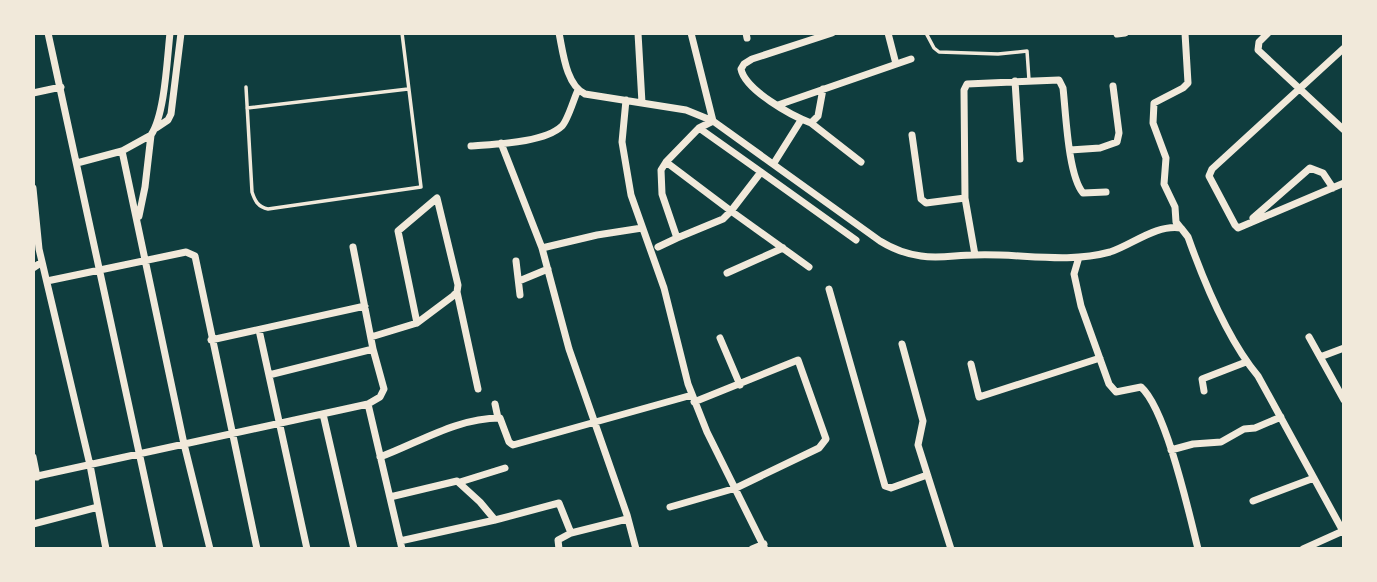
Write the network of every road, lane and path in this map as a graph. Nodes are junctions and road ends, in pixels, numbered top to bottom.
1 (48, 33) edge
2 (170, 33) edge
3 (181, 33) edge
4 (402, 33) edge
5 (559, 33) edge
6 (638, 33) edge
7 (691, 33) edge
8 (832, 33) edge
9 (888, 33) edge
10 (926, 33) edge
11 (1125, 33) edge
12 (1185, 33) edge
13 (1268, 33) edge
14 (1117, 34) edge
15 (1344, 48) edge
16 (911, 59) dead end
17 (896, 64) junction
18 (1029, 80) junction
19 (1015, 81) junction
20 (1113, 86) dead end
21 (61, 87) junction
22 (246, 87) dead end
23 (1300, 88) junction
24 (408, 89) junction
25 (823, 89) junction
26 (578, 90) junction
27 (33, 93) edge
28 (626, 100) junction
29 (642, 103) junction
30 (778, 105) junction
31 (246, 108) junction
32 (801, 120) junction
33 (713, 121) junction
34 (811, 123) junction
35 (699, 128) junction
36 (1344, 130) edge
37 (153, 131) junction
38 (912, 135) dead end
39 (501, 143) junction
40 (471, 146) dead end
41 (1070, 150) junction
42 (122, 151) junction
43 (1020, 159) dead end
44 (666, 162) junction
45 (860, 162) dead end
46 (77, 163) junction
47 (774, 163) junction
48 (761, 172) junction
49 (1344, 183) edge
50 (33, 188) edge
51 (1333, 188) junction
52 (1106, 192) dead end
53 (965, 198) junction
54 (731, 211) junction
55 (138, 220) junction
56 (34, 221) edge
57 (1248, 223) junction
58 (642, 228) junction
59 (1181, 228) junction
60 (677, 238) junction
61 (856, 240) dead end
62 (353, 247) dead end
63 (658, 247) dead end
64 (542, 248) junction
65 (783, 248) junction
66 (975, 255) junction
67 (1079, 257) junction
68 (146, 259) junction
69 (516, 261) dead end
70 (42, 262) junction
71 (809, 267) dead end
72 (33, 268) edge
73 (548, 269) junction
74 (99, 270) junction
75 (727, 273) dead end
76 (47, 281) junction
77 (519, 281) junction
78 (828, 289) dead end
79 (457, 292) junction
80 (520, 295) dead end
81 (365, 306) junction
82 (417, 323) junction
83 (259, 330) junction
84 (371, 337) junction
85 (1309, 337) dead end
86 (720, 338) dead end
87 (211, 340) junction
88 (902, 344) dead end
89 (1344, 348) edge
90 (373, 349) junction
91 (1320, 357) junction
92 (1100, 358) junction
93 (1246, 362) junction
94 (971, 364) dead end
95 (269, 375) junction
96 (740, 384) junction
97 (478, 389) dead end
98 (1204, 391) dead end
99 (693, 398) junction
100 (1344, 400) edge
101 (368, 404) junction
102 (495, 404) dead end
103 (323, 414) junction
104 (1282, 417) junction
105 (498, 418) junction
106 (280, 423) junction
107 (594, 424) junction
108 (232, 434) junction
109 (184, 444) junction
110 (1171, 450) junction
111 (138, 454) junction
112 (33, 457) edge
113 (380, 457) junction
114 (90, 465) junction
115 (505, 468) dead end
116 (927, 475) junction
117 (35, 477) edge
118 (1314, 478) junction
119 (460, 482) junction
120 (736, 488) junction
121 (390, 497) junction
122 (1253, 501) dead end
123 (670, 507) dead end
124 (98, 508) junction
125 (628, 519) junction
126 (495, 520) junction
127 (33, 524) edge
128 (1343, 532) edge
129 (571, 533) junction
130 (401, 545) edge
131 (765, 547) edge
132 (106, 549) edge
133 (160, 549) edge
134 (210, 549) edge
135 (257, 549) edge
136 (307, 549) edge
137 (354, 549) edge
138 (558, 549) edge
139 (635, 549) edge
140 (752, 549) edge
141 (951, 549) edge
142 (1198, 549) edge
143 (1303, 549) edge

1 - 21 street
2 - 37 street
3 - 37 street
4 - 24 lane
5 - 26 street
6 - 29 street
7 - 33 street
8 - 30 street
9 - 17 street
10 - 18 lane
11 - 14 street
12 - 59 street
13 - 23 street
15 - 23 street
16 - 17 street
17 - 25 street
18 - 19 street
18 - 41 street
19 - 43 street
19 - 53 street
20 - 41 street
21 - 27 street
21 - 46 street
22 - 31 lane
23 - 36 street
23 - 57 street
24 - 31 lane
24 - 31 lane
25 - 30 street
25 - 34 street
26 - 28 street
26 - 39 street
28 - 29 street
28 - 58 street
29 - 33 street
30 - 32 street
32 - 34 street
32 - 47 street
33 - 35 street
33 - 47 street
34 - 45 street
35 - 44 street
35 - 48 street
37 - 42 street
37 - 55 street
38 - 53 street
39 - 40 street
39 - 64 street
41 - 52 street
42 - 46 street
42 - 55 street
44 - 54 street
44 - 60 street
46 - 74 street
47 - 66 street
48 - 54 street
48 - 61 street
49 - 51 street
50 - 56 street
51 - 57 street
51 - 57 street
53 - 66 street
54 - 60 street
54 - 65 street
55 - 68 street
56 - 70 street
58 - 64 street
58 - 99 street
59 - 67 street
59 - 93 street
60 - 63 street
62 - 81 street
64 - 73 street
65 - 71 street
65 - 75 street
66 - 67 street
67 - 92 street
68 - 74 street
68 - 87 street
68 - 109 street
69 - 77 street
70 - 72 street
70 - 76 street
73 - 77 street
73 - 107 street
74 - 76 street
74 - 111 street
76 - 114 street
77 - 80 street
78 - 116 street
79 - 82 street
79 - 82 street
79 - 97 street
81 - 83 street
81 - 84 street
82 - 84 street
83 - 87 street
83 - 95 street
84 - 90 street
85 - 91 street
86 - 96 street
87 - 108 street
88 - 116 street
89 - 91 street
90 - 95 street
90 - 101 street
91 - 100 street
92 - 94 street
92 - 110 street
93 - 98 street
93 - 104 street
95 - 106 street
96 - 99 street
96 - 120 street
99 - 107 street
99 - 120 street
101 - 103 street
101 - 113 street
102 - 105 street
103 - 106 street
103 - 137 street
104 - 110 street
104 - 118 street
105 - 107 street
105 - 113 street
106 - 108 street
106 - 136 street
107 - 125 street
108 - 109 street
108 - 135 street
109 - 111 street
109 - 134 street
110 - 142 street
111 - 114 street
111 - 133 street
112 - 117 street
113 - 121 street
114 - 117 street
114 - 124 street
115 - 119 street
116 - 141 street
118 - 122 street
118 - 128 street
119 - 121 street
119 - 126 street
120 - 123 street
120 - 131 street
121 - 130 street
124 - 127 street
124 - 132 street
125 - 129 street
125 - 139 street
126 - 129 street
126 - 130 street
128 - 143 street
129 - 138 street
131 - 140 street

